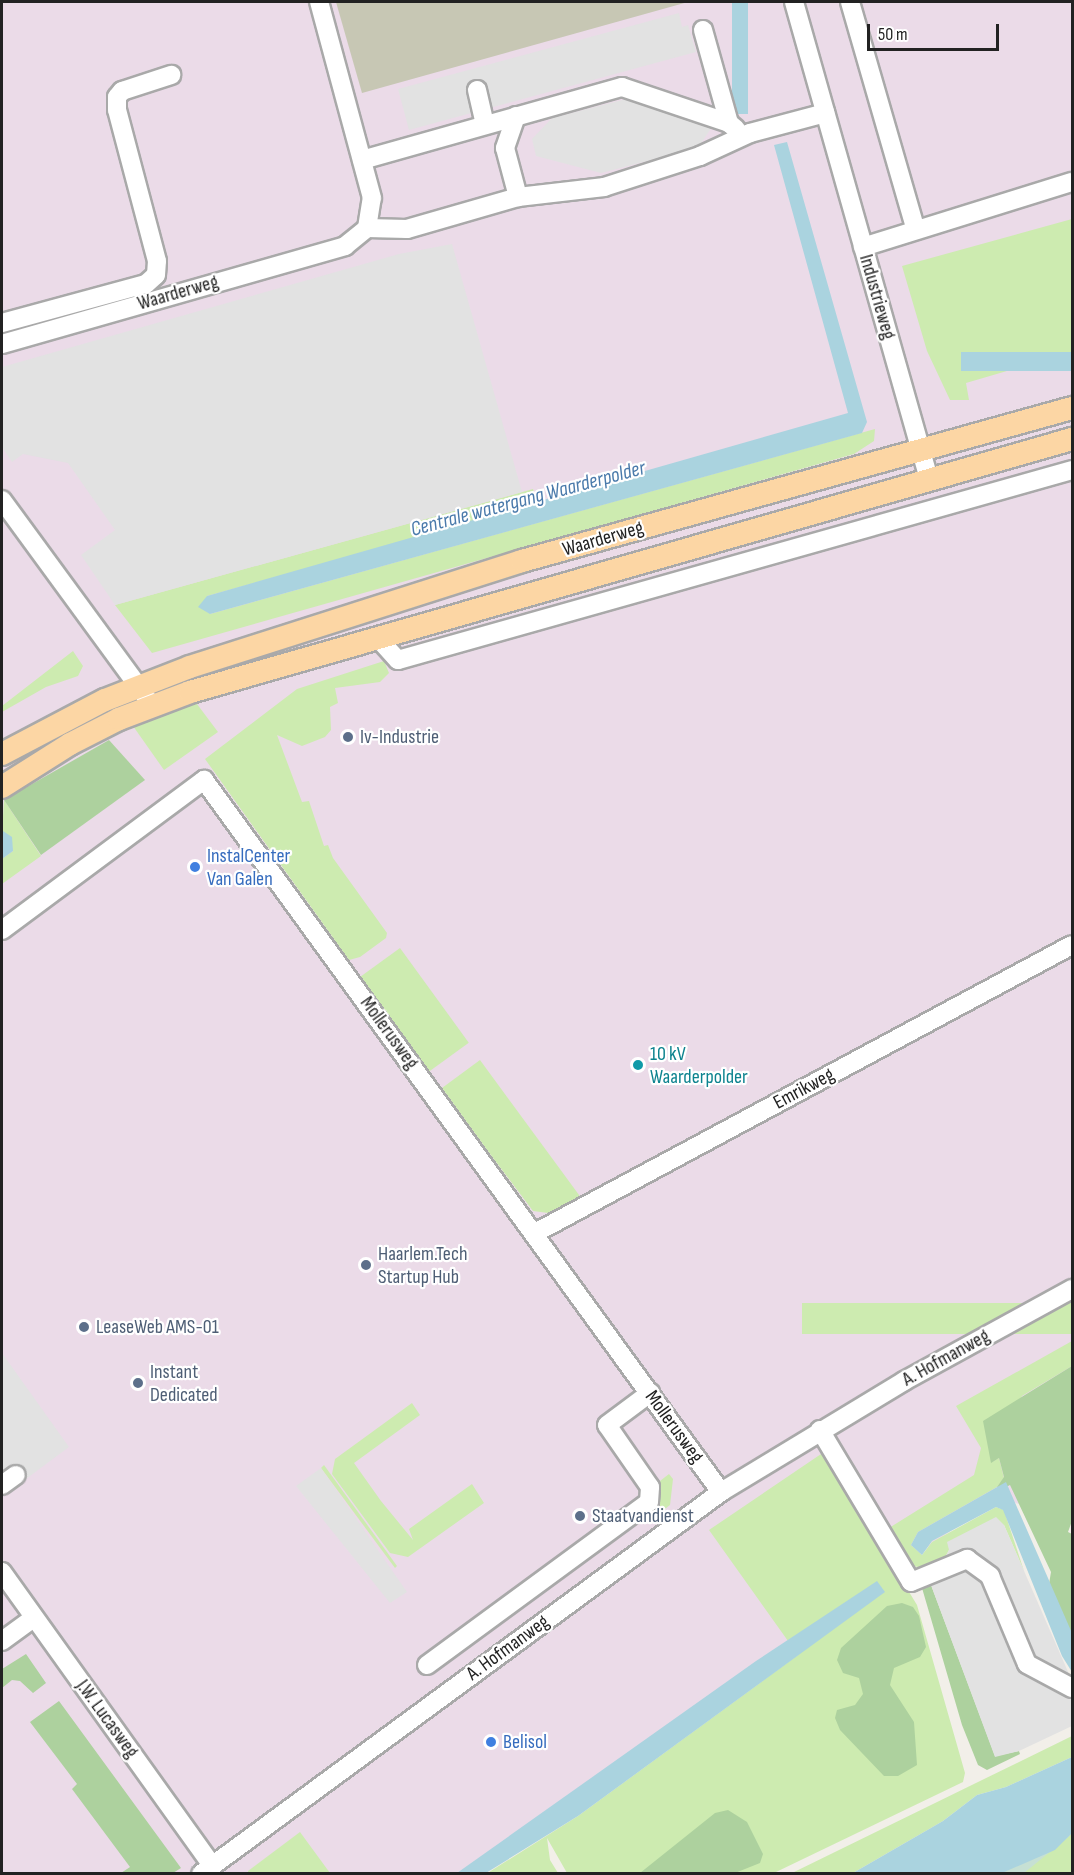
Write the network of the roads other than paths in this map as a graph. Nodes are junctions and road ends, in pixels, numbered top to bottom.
1 (319, 2) edge
2 (794, 2) edge
3 (850, 2) edge
4 (703, 30) dead end
5 (171, 75) dead end
6 (477, 90) dead end
7 (825, 113) junction
8 (516, 116) junction
9 (729, 123) junction
10 (485, 125) junction
11 (750, 133) junction
12 (362, 160) junction
13 (1072, 182) edge
14 (518, 197) junction
15 (367, 228) junction
16 (916, 230) junction
17 (863, 247) junction
18 (2, 322) edge
19 (2, 344) edge
20 (1072, 408) edge
21 (1072, 440) edge
22 (921, 450) junction
23 (1072, 470) edge
24 (929, 480) junction
25 (2, 500) edge
26 (377, 637) junction
27 (138, 687) junction
28 (152, 705) junction
29 (2, 754) edge
30 (2, 787) edge
31 (2, 930) edge
32 (1072, 945) edge
33 (535, 1233) junction
34 (1072, 1289) edge
35 (650, 1394) junction
36 (820, 1430) junction
37 (721, 1492) junction
38 (2, 1572) edge
39 (34, 1618) junction
40 (2, 1641) edge
41 (427, 1665) dead end
42 (1072, 1688) edge
43 (206, 1869) edge

1 - 12 street
2 - 7 street, Industrieweg
3 - 16 street
4 - 9 street
5 - 18 street
6 - 10 street
7 - 11 street
7 - 17 street, Industrieweg
8 - 9 street
8 - 10 street
8 - 14 street
9 - 11 street
10 - 12 street
11 - 14 street
12 - 15 street
13 - 16 street
14 - 15 street
15 - 19 street, Waarderweg
16 - 17 street
17 - 22 street, Industrieweg
20 - 22 main road, Waarderweg
21 - 24 main road, Waarderweg
22 - 24 street, Industrieweg
22 - 27 main road, Waarderweg
23 - 26 street
24 - 26 main road, Waarderweg
25 - 27 street
26 - 28 main road, Waarderweg
27 - 28 street
27 - 29 main road, Waarderweg
28 - 30 main road, Waarderweg
31 - 33 street, Mollerusweg
32 - 33 street, Emrikweg
33 - 35 street, Mollerusweg
34 - 36 street, A. Hofmanweg
35 - 37 street, Mollerusweg
35 - 41 street
36 - 37 street, A. Hofmanweg
36 - 42 street
37 - 43 street, A. Hofmanweg
38 - 39 street, J.W. Lucasweg
39 - 40 street
39 - 43 street, J.W. Lucasweg

